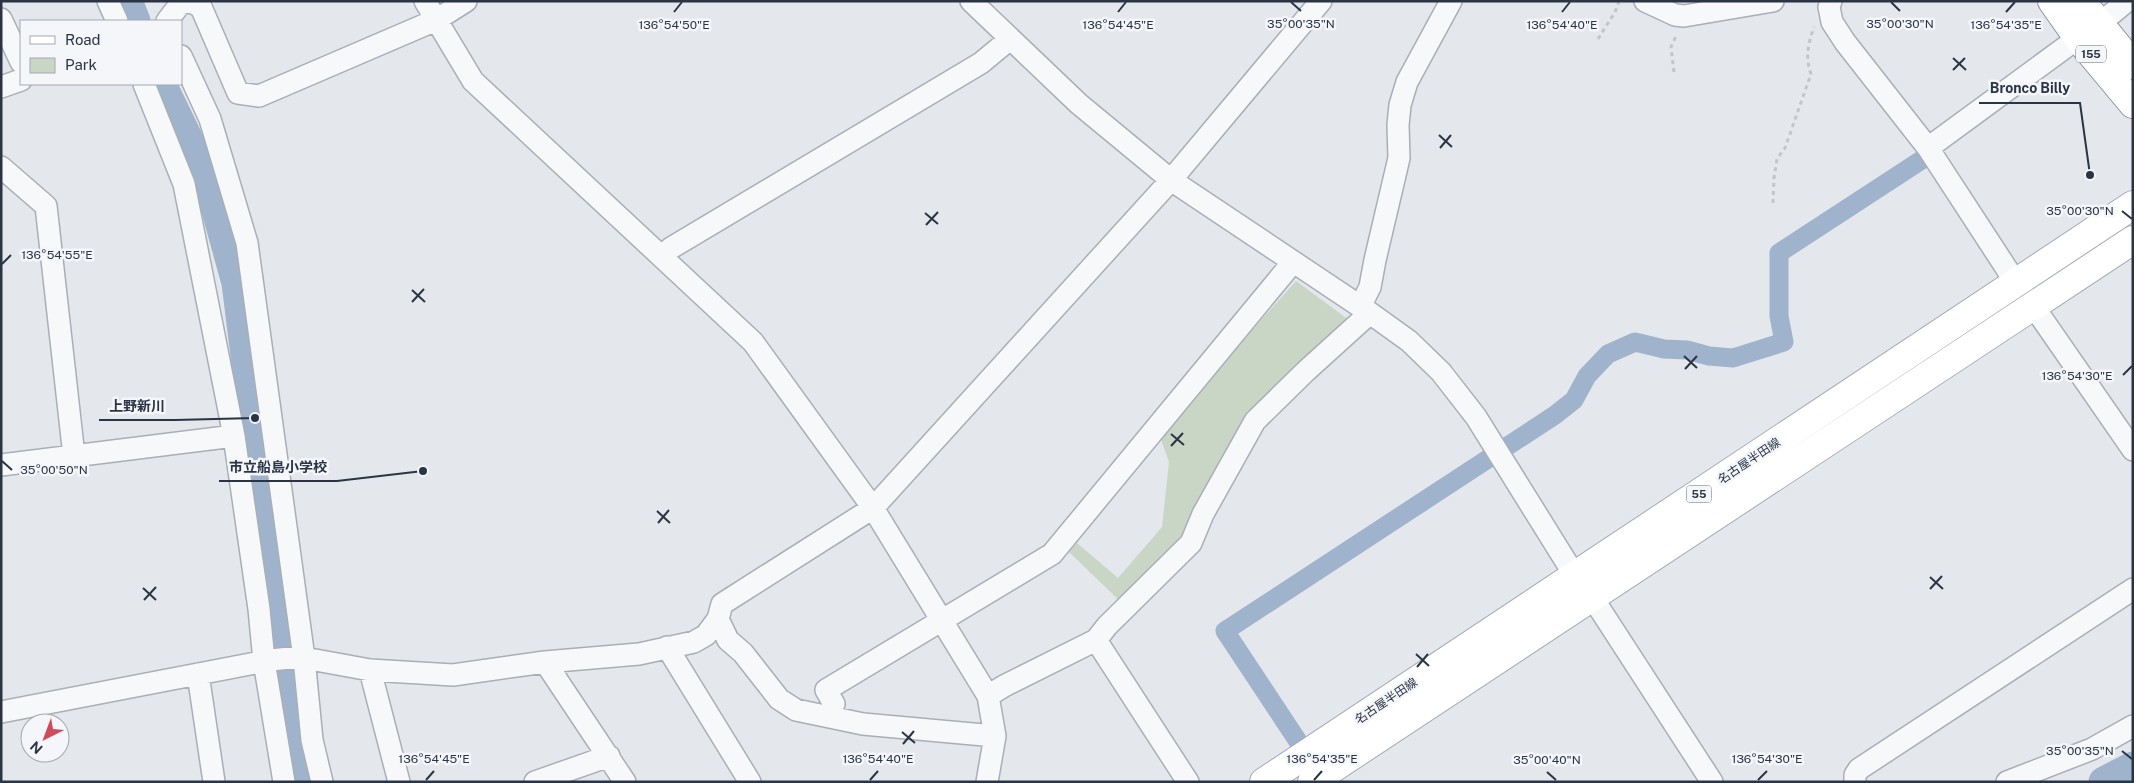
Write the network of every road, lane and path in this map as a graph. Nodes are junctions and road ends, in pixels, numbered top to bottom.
1 (108, 1) edge
2 (424, 1) edge
3 (466, 1) edge
4 (971, 1) edge
5 (1321, 1) edge
6 (1451, 1) edge
7 (1619, 1) edge
8 (1645, 1) edge
9 (1773, 1) edge
10 (2052, 1) edge
11 (2081, 1) edge
12 (2126, 1) edge
13 (1824, 3) edge
14 (1684, 16) junction
15 (1, 19) edge
16 (117, 20) edge
17 (168, 20) edge
18 (436, 20) junction
19 (2088, 31) junction
20 (1010, 39) junction
21 (1598, 39) dead end
22 (182, 58) edge
23 (20, 60) edge
24 (2133, 65) edge
25 (1674, 72) dead end
26 (20, 80) edge
27 (144, 85) edge
28 (1, 87) edge
29 (2133, 104) edge
30 (1928, 148) junction
31 (1, 167) edge
32 (1172, 180) junction
33 (1773, 203) dead end
34 (2133, 205) edge
35 (2133, 240) edge
36 (663, 257) junction
37 (1292, 262) junction
38 (2016, 283) junction
39 (2034, 307) junction
40 (1365, 310) junction
41 (234, 436) junction
42 (2133, 450) edge
43 (74, 456) junction
44 (1, 465) edge
45 (873, 508) junction
46 (1583, 587) junction
47 (2133, 589) edge
48 (718, 619) junction
49 (942, 621) junction
50 (1096, 640) junction
51 (667, 647) junction
52 (301, 658) junction
53 (268, 661) junction
54 (545, 662) junction
55 (370, 670) junction
56 (198, 674) junction
57 (988, 696) junction
58 (834, 704) dead end
59 (1, 712) edge
60 (2133, 726) edge
61 (995, 736) junction
62 (609, 756) junction
63 (214, 782) edge
64 (284, 782) edge
65 (322, 782) edge
66 (399, 782) edge
67 (535, 782) edge
68 (625, 782) edge
69 (750, 782) edge
70 (987, 782) edge
71 (1188, 782) edge
72 (1264, 782) edge
73 (1312, 782) edge
74 (1712, 782) edge
75 (1855, 782) edge
76 (2007, 782) edge

1 - 16 street
2 - 18 street
3 - 18 street
4 - 20 street
5 - 32 street
6 - 40 street
7 - 21 path
8 - 14 street
9 - 14 street
10 - 19 main road, 155
11 - 19 main road, 155
12 - 19 street
13 - 30 street
13 - 33 path
14 - 25 path
15 - 23 street
17 - 18 street
18 - 36 street
19 - 24 main road, 155
19 - 29 main road, 155
19 - 30 street
20 - 32 street
20 - 36 street
22 - 52 street
26 - 28 street
27 - 41 street
30 - 38 street
31 - 43 street
32 - 37 street
32 - 45 street
34 - 38 main road, 名古屋半田線 / 55
35 - 39 main road, 名古屋半田線 / 55
36 - 45 street
37 - 40 street
37 - 49 street
38 - 46 main road, 名古屋半田線 / 55
39 - 42 street
39 - 46 main road, 名古屋半田線 / 55
40 - 46 street
40 - 50 street
41 - 43 street
41 - 53 street
43 - 44 street
45 - 48 street
45 - 49 street
46 - 72 main road, 名古屋半田線 / 55
46 - 73 main road, 名古屋半田線 / 55
46 - 74 street
47 - 75 street
48 - 51 street
48 - 61 street
49 - 57 street
49 - 58 street
50 - 57 street
50 - 71 street
51 - 54 street
51 - 69 street
52 - 53 street
52 - 55 street
52 - 65 street
53 - 56 street
53 - 64 street
54 - 55 street
54 - 62 street
55 - 66 street
56 - 59 street
56 - 63 street
57 - 61 street
60 - 76 street
61 - 70 street
62 - 67 street
62 - 68 street

